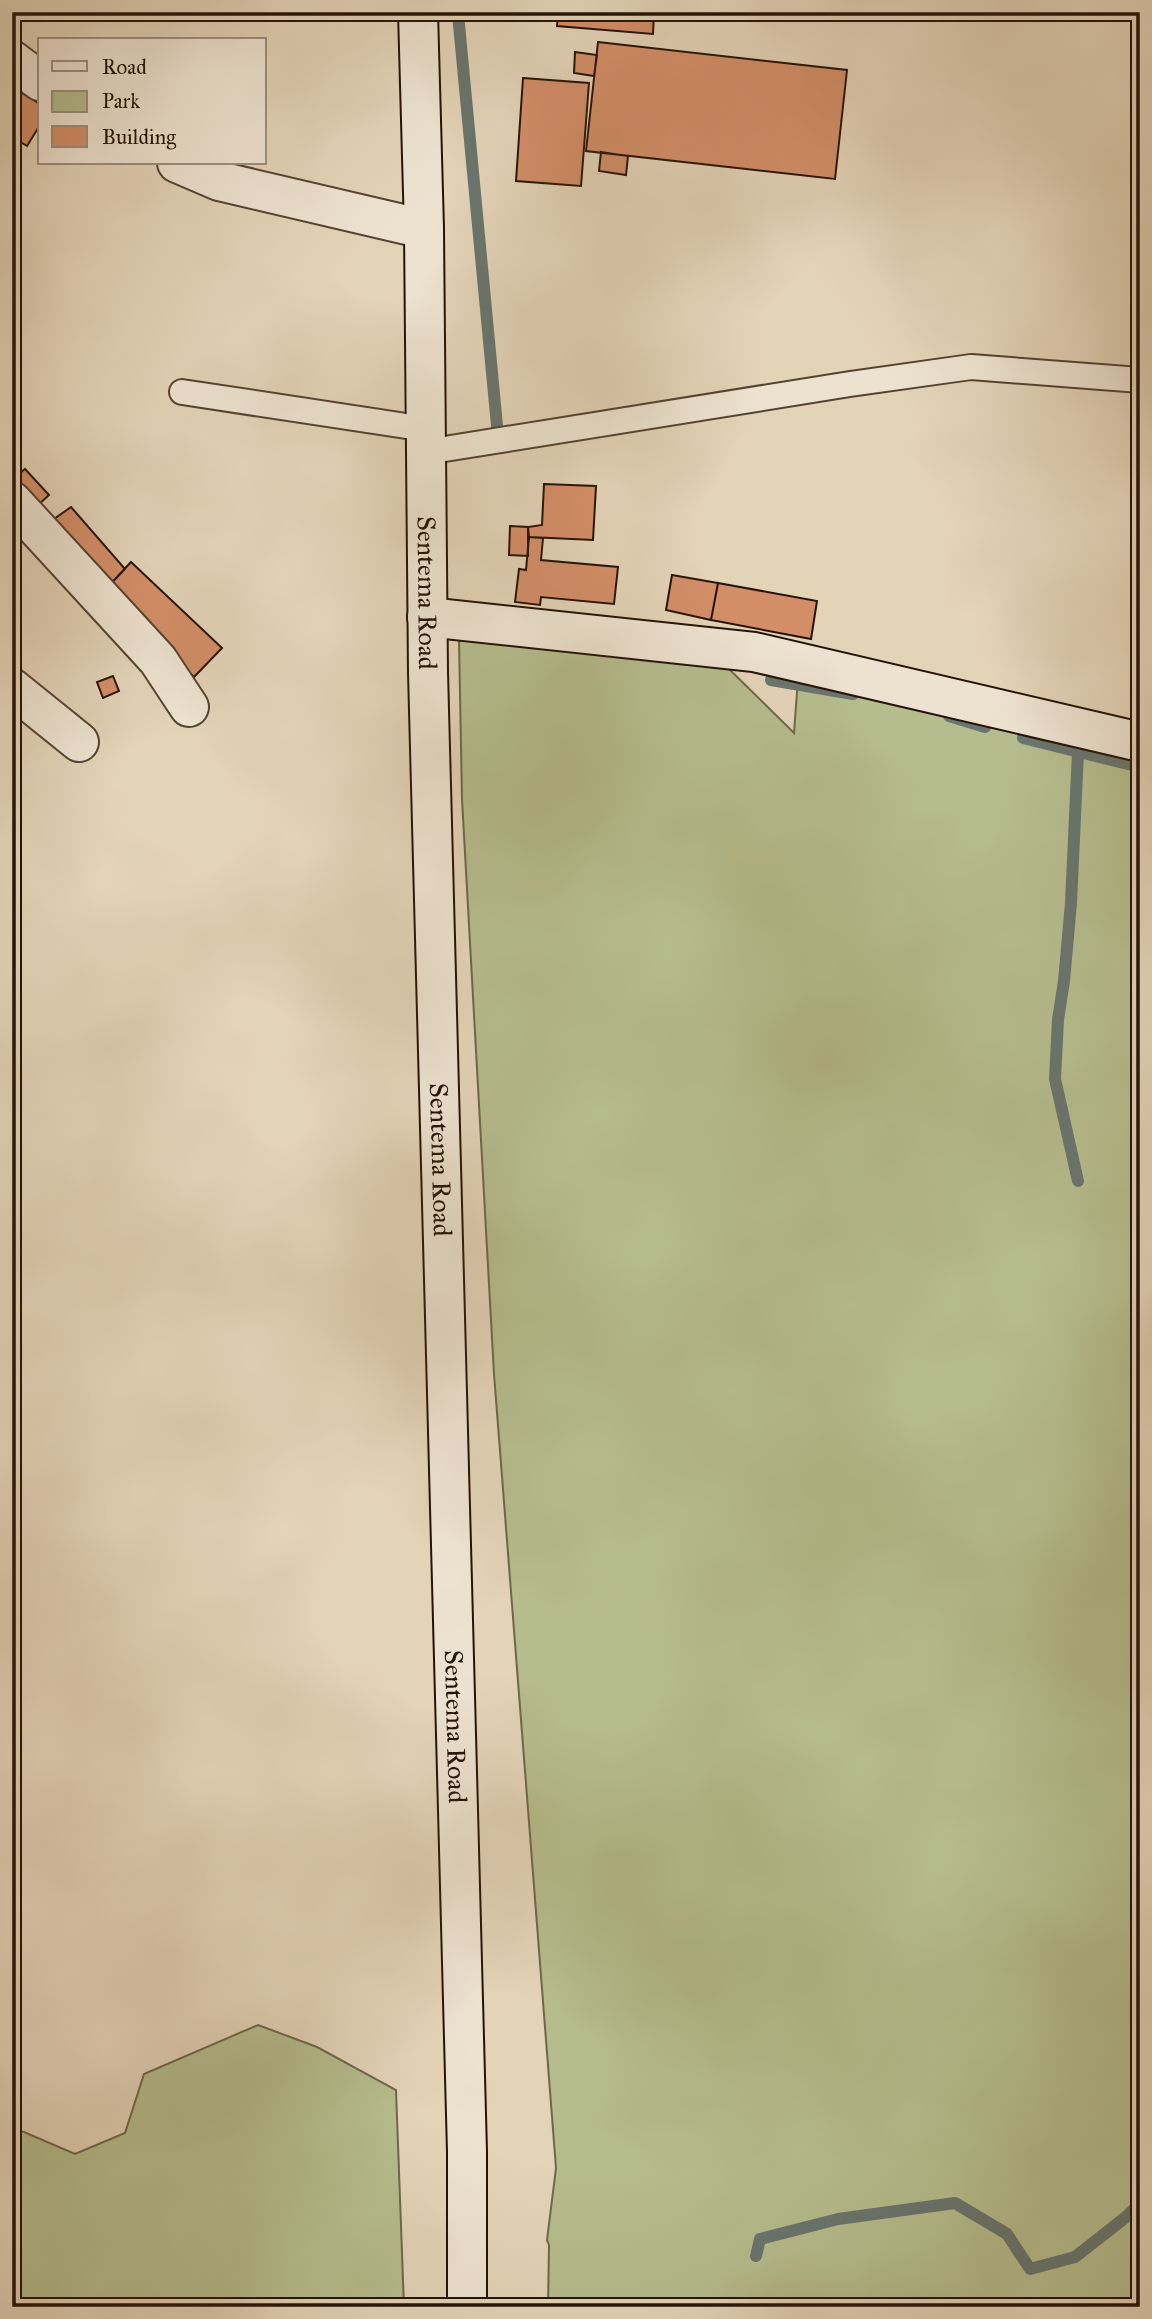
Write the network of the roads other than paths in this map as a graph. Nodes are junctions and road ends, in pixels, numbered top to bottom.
1 (418, 12) edge
2 (12, 60) edge
3 (38, 80) edge
4 (179, 164) edge
5 (424, 229) junction
6 (1140, 380) edge
7 (182, 392) dead end
8 (426, 441) junction
9 (12, 502) edge
10 (427, 617) junction
11 (12, 688) edge
12 (189, 707) dead end
13 (79, 742) dead end
14 (1140, 742) edge
15 (467, 2307) edge

1 - 5 main road, Sentema Road
2 - 3 main road
4 - 5 main road
5 - 8 main road, Sentema Road
6 - 8 lane
7 - 8 lane
8 - 10 main road, Sentema Road
9 - 12 main road
10 - 14 main road
10 - 15 main road, Sentema Road
11 - 13 main road

